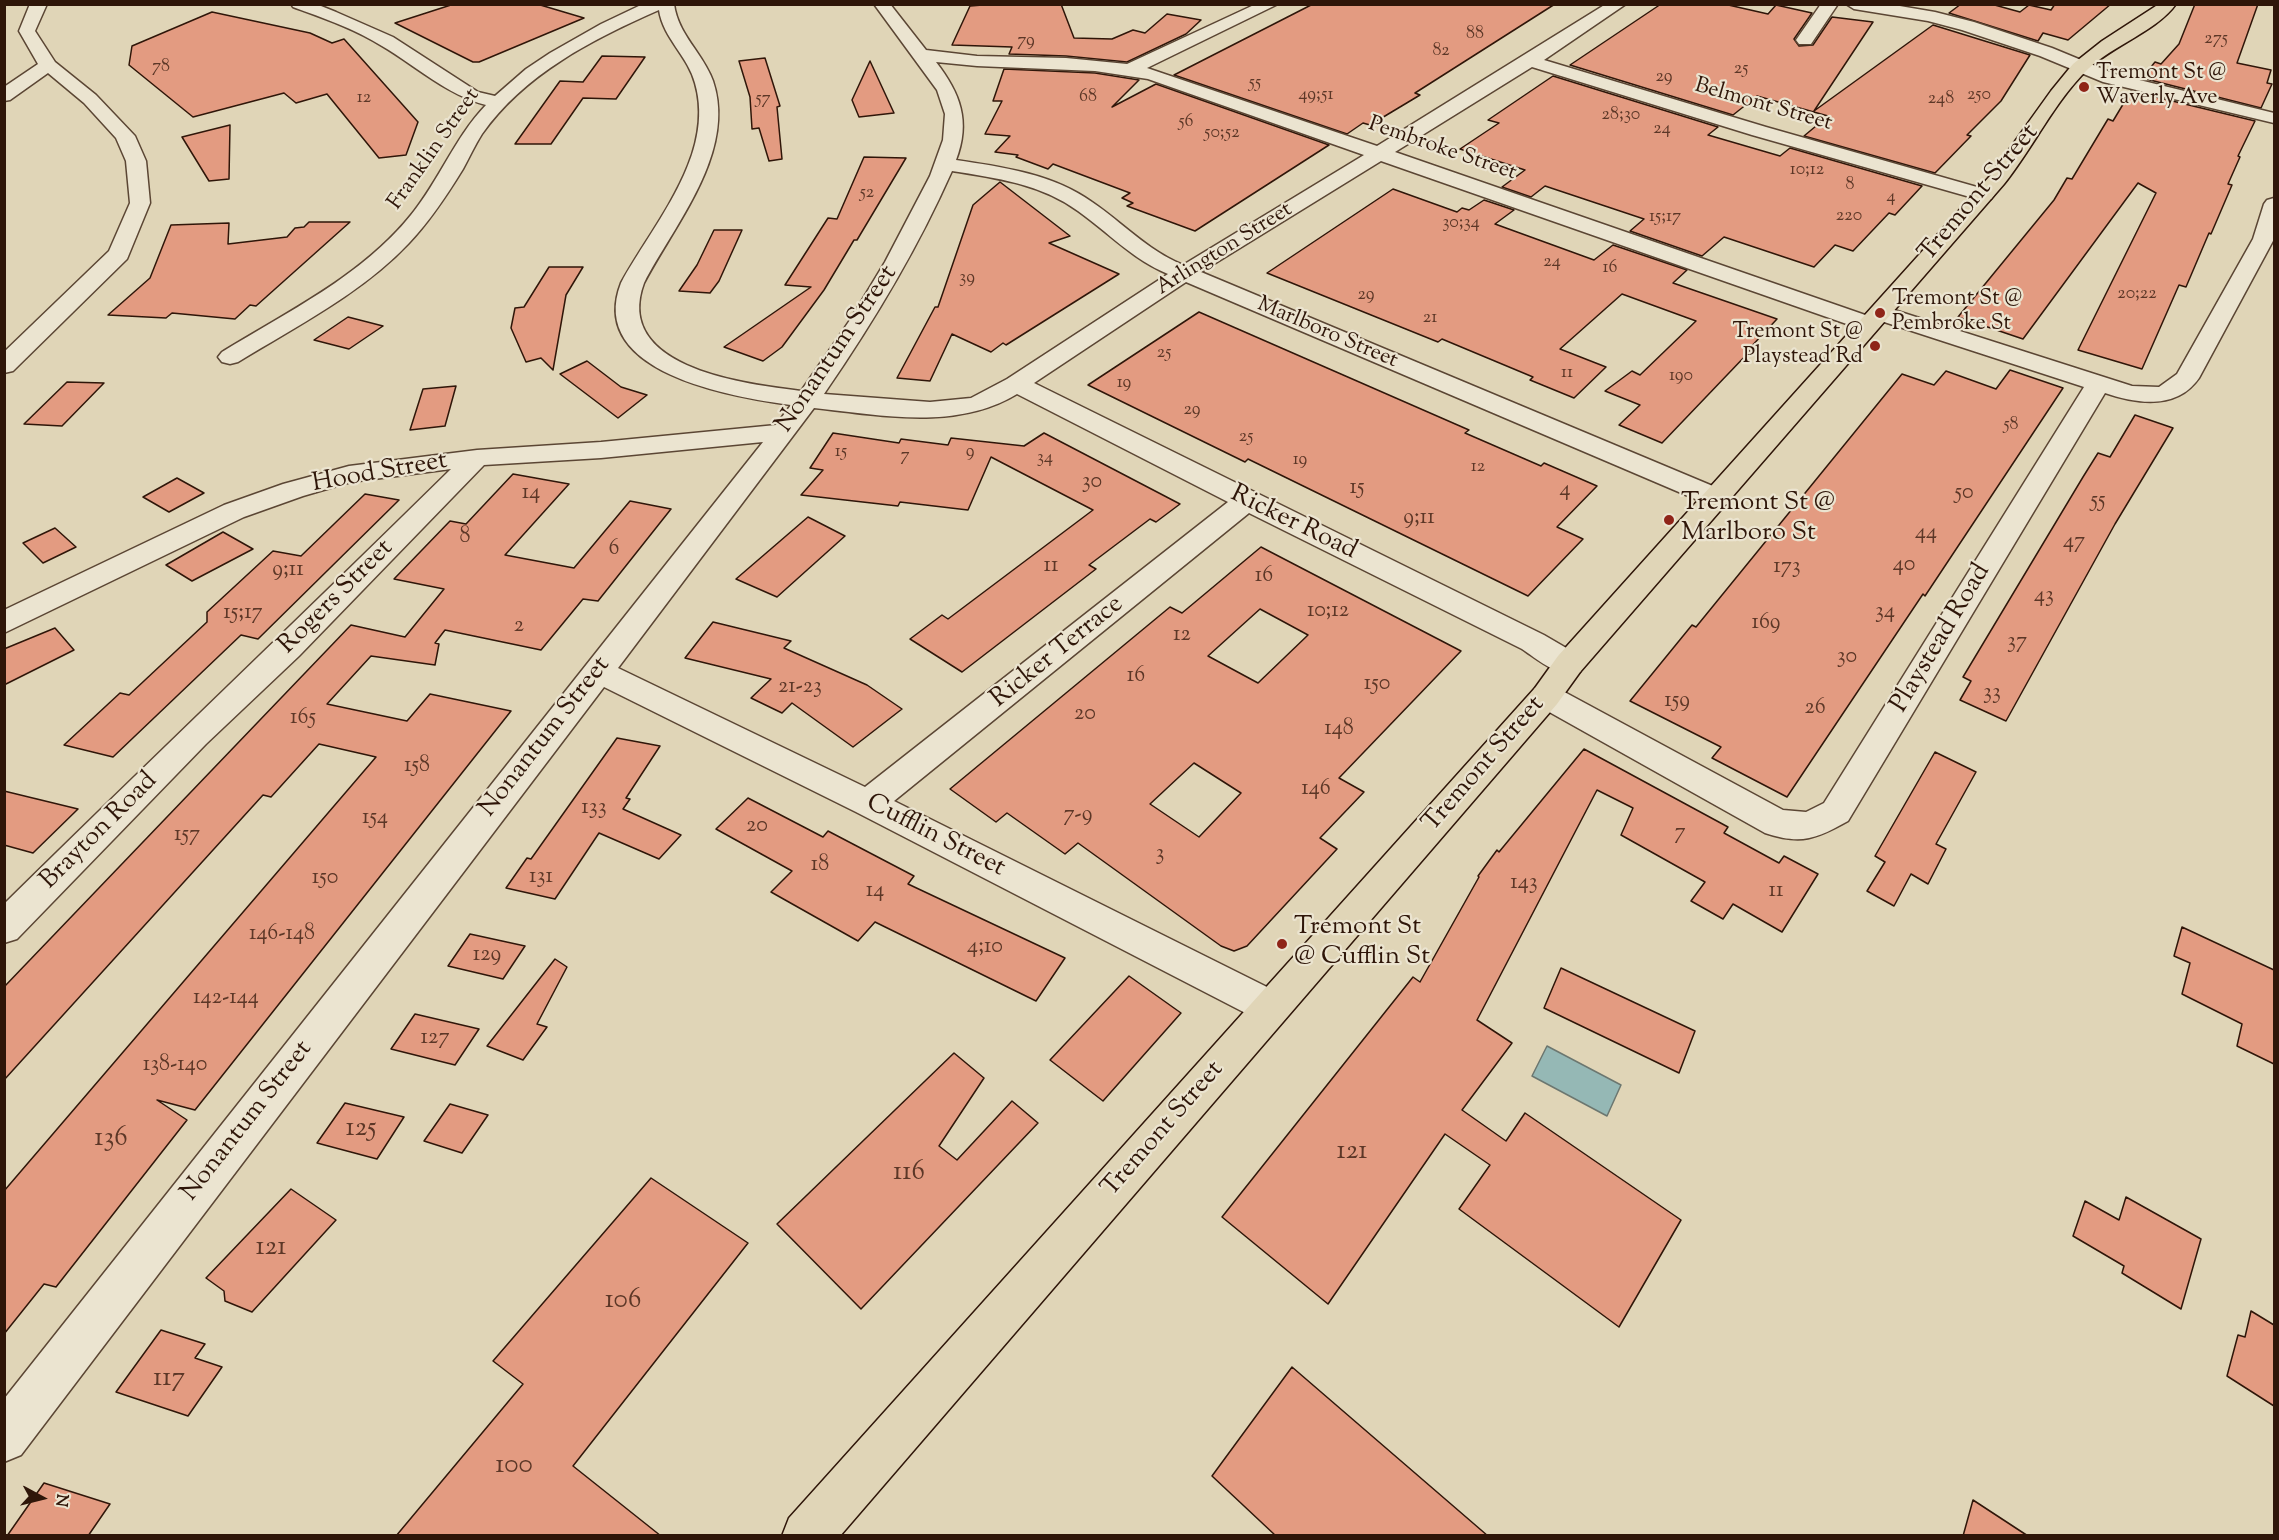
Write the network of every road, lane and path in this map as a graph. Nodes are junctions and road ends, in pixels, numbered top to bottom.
1 (39, 4) edge
2 (299, 4) edge
3 (658, 4) edge
4 (666, 4) edge
5 (1270, 4) edge
6 (1618, 4) edge
7 (1830, 4) edge
8 (1854, 4) edge
9 (2168, 4) edge
10 (887, 5) edge
11 (1930, 10) edge
12 (1805, 40) dead end
13 (918, 54) junction
14 (1530, 61) junction
15 (990, 62) junction
16 (48, 65) junction
17 (2081, 67) junction
18 (1131, 69) junction
19 (69, 82) junction
20 (943, 85) junction
21 (11, 92) edge
22 (497, 102) junction
23 (2274, 118) edge
24 (1381, 153) junction
25 (945, 164) junction
26 (1984, 195) junction
27 (2274, 204) edge
28 (1183, 274) junction
29 (1875, 319) junction
30 (230, 357) dead end
31 (4, 366) edge
32 (1016, 384) junction
33 (2098, 384) junction
34 (807, 399) junction
35 (784, 432) junction
36 (477, 458) junction
37 (1717, 498) junction
38 (1247, 501) junction
39 (4, 623) edge
40 (598, 671) junction
41 (1557, 680) junction
42 (195, 735) joint
43 (868, 803) junction
44 (4, 928) edge
45 (1270, 1007) junction
46 (4, 1438) edge
47 (807, 1536) edge

1 - 16 street
2 - 22 street
3 - 22 street, Franklin Street
4 - 34 street, Arlington Street
5 - 18 street
6 - 14 street, Arlington Street
7 - 12 street
8 - 11 street
9 - 17 main road, Tremont Street
10 - 13 street, Nonantum Street
11 - 17 street
13 - 15 street, Pembroke Street
13 - 20 street, Nonantum Street
14 - 24 street, Arlington Street
14 - 26 street, Belmont Street
15 - 18 street, Pembroke Street
15 - 20 street, Pembroke Street
16 - 19 street
16 - 21 street
17 - 23 street
17 - 26 main road, Tremont Street
18 - 24 street, Pembroke Street
19 - 21 street
19 - 31 street
20 - 25 street, Nonantum Street
22 - 30 street, Franklin Street
24 - 28 street, Arlington Street
24 - 29 street, Pembroke Street
25 - 28 street, Marlboro Street
25 - 34 street, Nonantum Street
26 - 29 main road, Tremont Street
27 - 33 street
28 - 32 street, Arlington Street
28 - 37 street, Marlboro Street
29 - 33 street
29 - 37 main road, Tremont Street
32 - 34 street, Arlington Street
32 - 38 street, Ricker Road
33 - 41 street, Playstead Road
34 - 35 street, Nonantum Street
35 - 36 street, Hood Street
35 - 40 street, Nonantum Street
36 - 39 street, Hood Street
36 - 42 street, Rogers Street
37 - 41 main road, Tremont Street
38 - 41 street, Ricker Road
38 - 43 street, Ricker Terrace
40 - 43 street, Cufflin Street
40 - 46 street, Nonantum Street
41 - 45 main road, Tremont Street
42 - 44 street, Brayton Road
43 - 45 street, Cufflin Street
45 - 47 main road, Tremont Street

